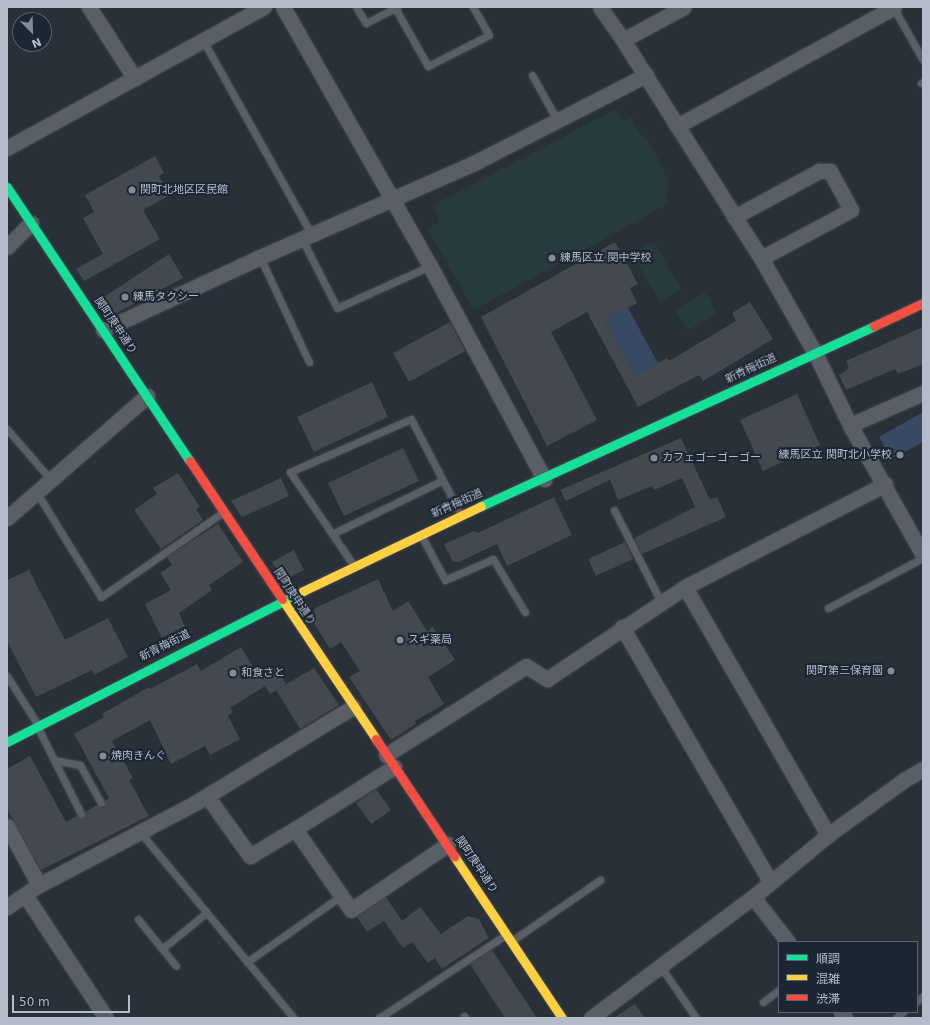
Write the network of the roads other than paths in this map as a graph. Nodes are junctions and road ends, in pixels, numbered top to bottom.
1 (90, 7) edge
2 (264, 7) edge
3 (283, 7) edge
4 (356, 7) edge
5 (474, 7) edge
6 (600, 7) edge
7 (684, 7) edge
8 (894, 7) edge
9 (396, 8) edge
10 (623, 40) junction
11 (204, 42) junction
12 (923, 60) edge
13 (532, 75) dead end
14 (646, 75) junction
15 (135, 79) junction
16 (557, 120) junction
17 (677, 126) junction
18 (7, 148) edge
19 (7, 187) edge
20 (392, 198) junction
21 (734, 217) junction
22 (31, 223) junction
23 (307, 237) junction
24 (7, 246) edge
25 (260, 257) junction
26 (761, 258) junction
27 (430, 266) junction
28 (923, 303) edge
29 (103, 330) junction
30 (815, 353) junction
31 (309, 362) dead end
32 (923, 393) edge
33 (147, 396) junction
34 (850, 425) junction
35 (7, 429) edge
36 (544, 478) junction
37 (51, 480) junction
38 (443, 480) junction
39 (884, 484) junction
40 (37, 493) junction
41 (614, 510) dead end
42 (224, 512) junction
43 (461, 515) junction
44 (7, 518) edge
45 (332, 534) junction
46 (421, 534) junction
47 (923, 555) edge
48 (923, 558) edge
49 (353, 565) junction
50 (685, 587) junction
51 (281, 600) junction
52 (660, 602) junction
53 (828, 608) dead end
54 (525, 612) dead end
55 (622, 627) junction
56 (7, 676) edge
57 (353, 707) junction
58 (38, 726) junction
59 (7, 742) edge
60 (54, 760) junction
61 (390, 761) junction
62 (923, 769) edge
63 (207, 796) junction
64 (101, 803) dead end
65 (81, 814) dead end
66 (7, 826) edge
67 (296, 829) junction
68 (140, 832) junction
69 (828, 835) junction
70 (448, 844) junction
71 (600, 880) dead end
72 (770, 881) junction
73 (39, 884) junction
74 (25, 894) junction
75 (341, 896) junction
76 (753, 896) junction
77 (7, 907) edge
78 (206, 913) junction
79 (138, 919) dead end
80 (510, 937) junction
81 (787, 941) edge
82 (162, 949) junction
83 (247, 962) junction
84 (176, 966) dead end
85 (662, 967) junction
86 (778, 991) edge
87 (763, 1002) dead end
88 (106, 1018) edge
89 (294, 1018) edge
90 (379, 1018) edge
91 (562, 1018) edge
92 (590, 1018) edge
93 (696, 1018) edge

1 - 15 street
2 - 11 street
3 - 20 street
4 - 9 lane
5 - 9 lane
6 - 10 street
7 - 10 street
8 - 12 lane
8 - 17 street
10 - 14 street
11 - 15 street
11 - 23 lane
13 - 16 lane
14 - 16 street
14 - 17 street
15 - 18 street
16 - 20 street
17 - 21 street
19 - 22 main road, 関町庚申通り
20 - 23 street
20 - 27 street
21 - 26 street
21 - 26 street
22 - 24 street
22 - 29 main road, 関町庚申通り
23 - 25 street
23 - 27 lane
25 - 29 street
25 - 31 lane
26 - 30 street
27 - 36 street
28 - 30 main road, 新青梅街道
29 - 33 main road, 関町庚申通り
30 - 34 street
30 - 36 main road, 新青梅街道
32 - 34 street
33 - 37 street
33 - 42 main road, 関町庚申通り
34 - 39 street
35 - 37 lane
36 - 43 main road, 新青梅街道
37 - 40 street
38 - 43 lane
38 - 45 lane
38 - 45 lane
39 - 47 street
39 - 50 street
40 - 42 lane
40 - 44 street
41 - 52 lane
42 - 51 main road, 関町庚申通り
43 - 46 main road, 新青梅街道
45 - 49 lane
46 - 49 main road, 新青梅街道
46 - 54 lane
48 - 53 lane
49 - 51 main road, 新青梅街道
50 - 52 street
50 - 69 street
51 - 57 main road, 関町庚申通り
51 - 58 main road, 新青梅街道
52 - 55 street
55 - 61 street
55 - 72 street
56 - 58 lane
57 - 61 main road, 関町庚申通り
57 - 63 street
58 - 59 main road, 新青梅街道
58 - 60 lane
60 - 64 lane
60 - 65 lane
61 - 67 street
61 - 70 main road, 関町庚申通り
62 - 69 street
63 - 67 street
63 - 68 street
66 - 73 street
67 - 75 street
68 - 73 street
68 - 78 lane
69 - 72 street
70 - 75 street
70 - 80 main road, 関町庚申通り
71 - 80 lane
72 - 76 street
73 - 74 street
74 - 77 street
74 - 88 street
75 - 83 lane
76 - 81 street
76 - 85 street
78 - 82 lane
78 - 83 lane
79 - 82 lane
80 - 90 lane
80 - 91 main road, 関町庚申通り
82 - 84 lane
83 - 89 lane
85 - 92 street
85 - 93 lane
86 - 87 lane

